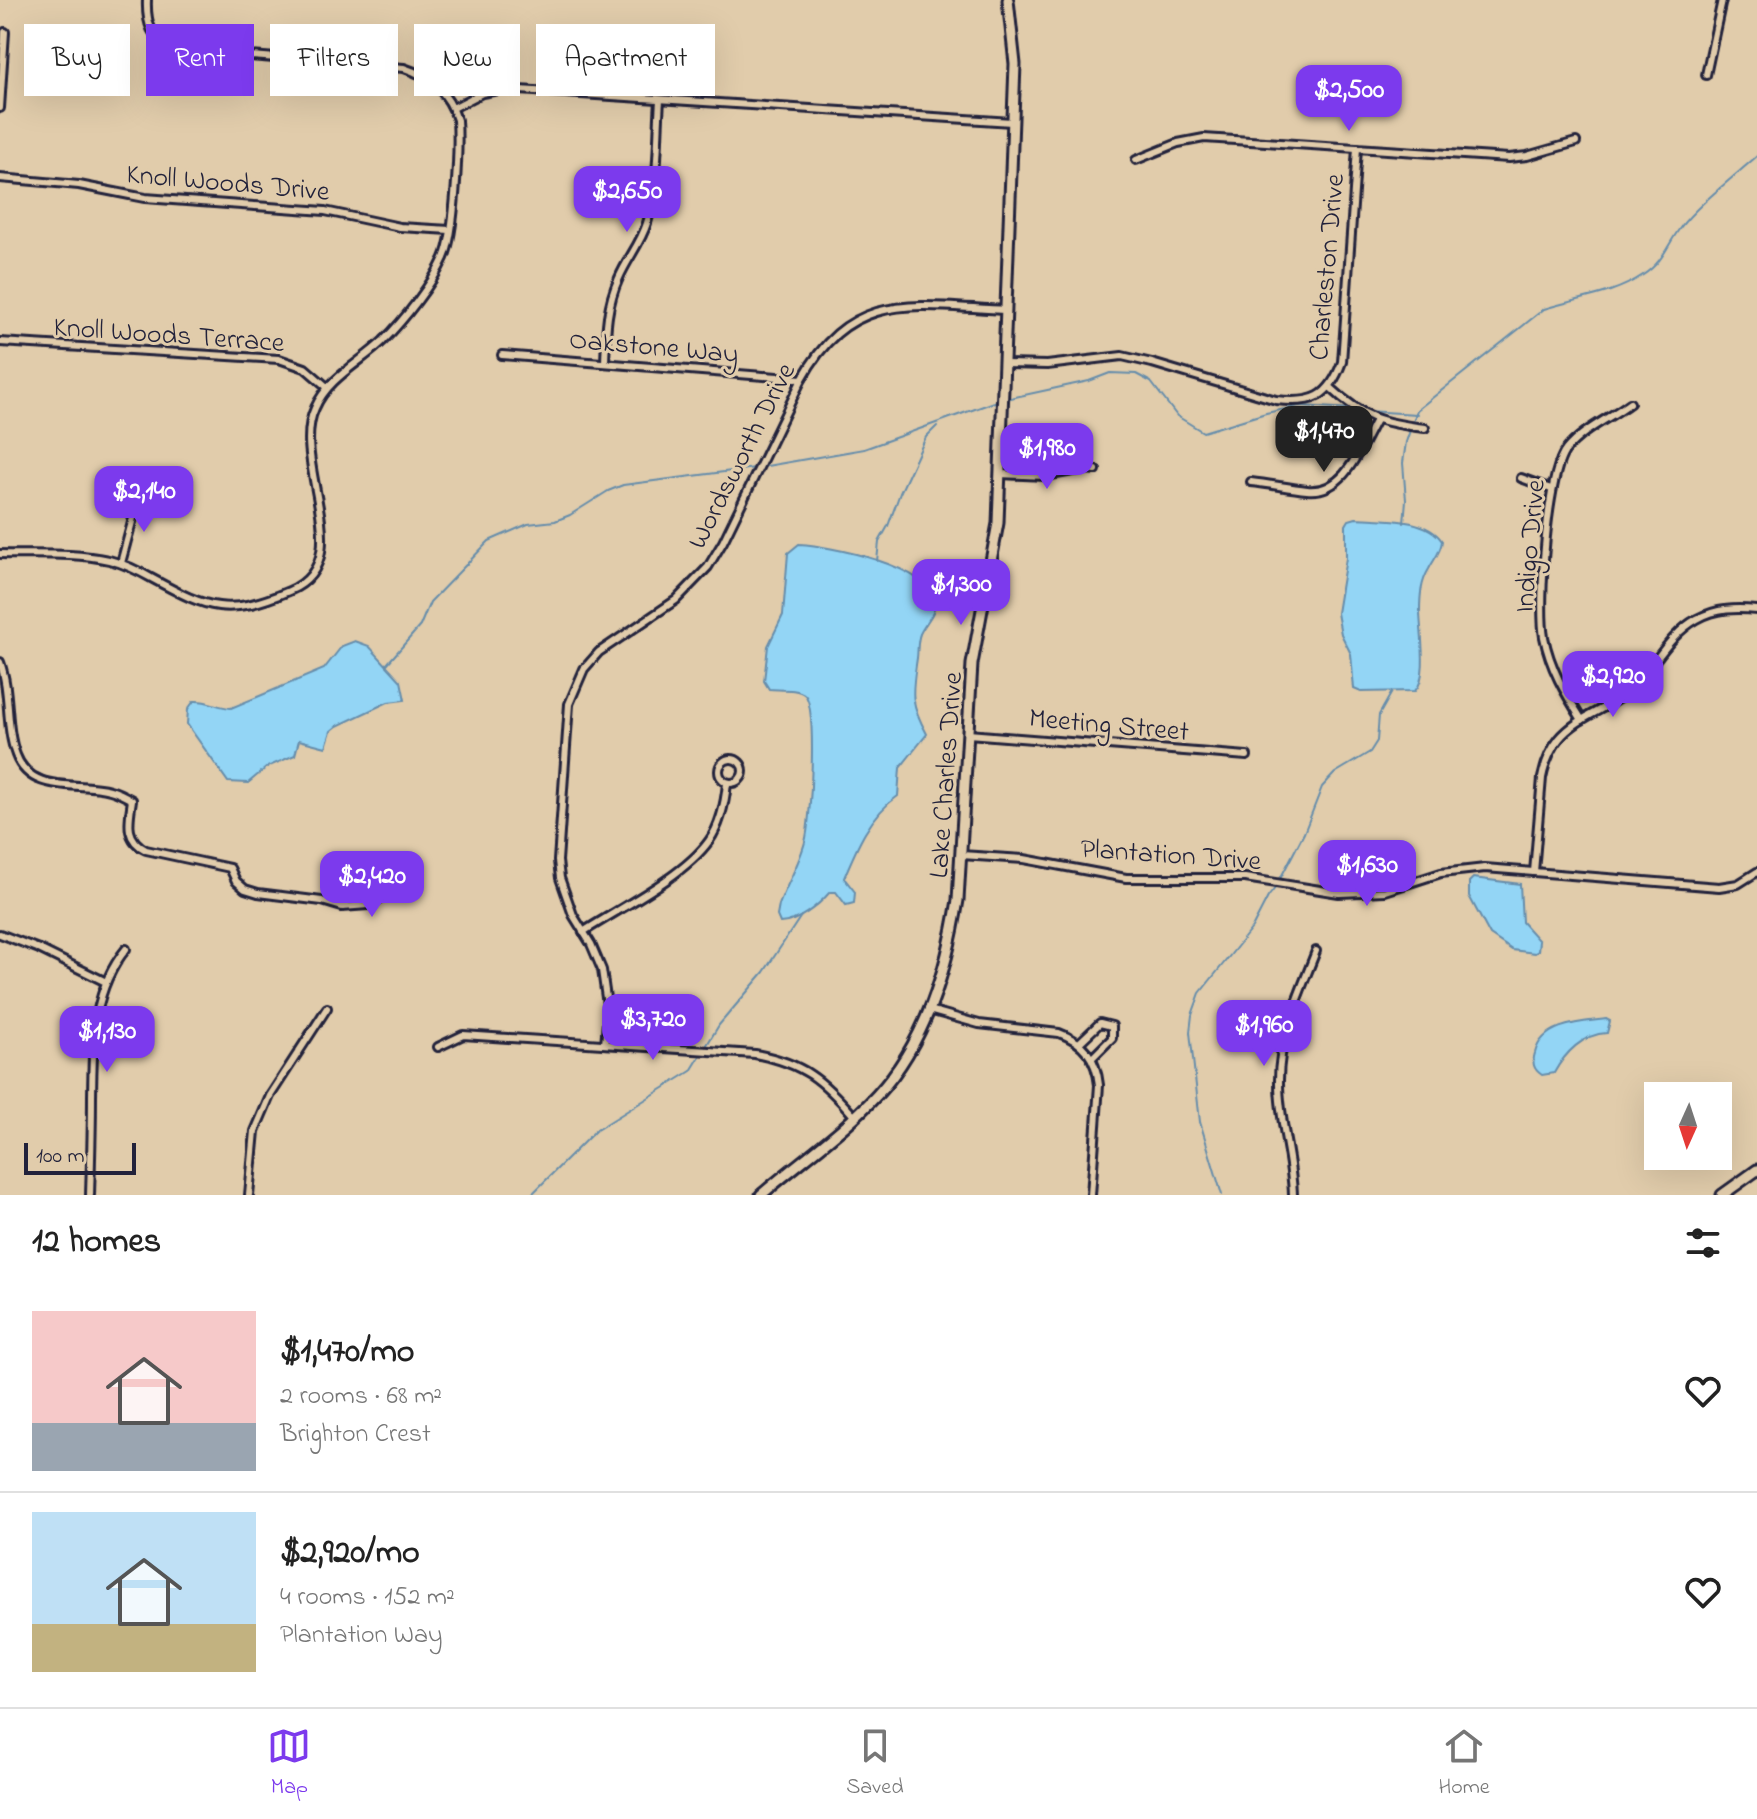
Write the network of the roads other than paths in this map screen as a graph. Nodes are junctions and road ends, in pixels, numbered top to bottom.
1 (147, 0) edge
2 (1008, 0) edge
3 (1722, 0) edge
4 (5, 32) dead end
5 (1706, 75) dead end
6 (660, 100) junction
7 (0, 108) edge
8 (453, 108) junction
9 (1012, 122) junction
10 (1576, 142) dead end
11 (1357, 148) junction
12 (1136, 160) dead end
13 (0, 178) edge
14 (450, 230) junction
15 (1006, 310) junction
16 (0, 342) edge
17 (502, 355) dead end
18 (605, 363) junction
19 (1004, 364) junction
20 (802, 379) junction
21 (327, 387) junction
22 (1331, 388) junction
23 (1630, 403) dead end
24 (1376, 420) junction
25 (1425, 428) dead end
26 (1096, 470) dead end
27 (1000, 474) junction
28 (1521, 478) dead end
29 (1251, 482) dead end
30 (1551, 489) junction
31 (139, 496) dead end
32 (0, 554) edge
33 (121, 563) junction
34 (1757, 610) edge
35 (0, 662) edge
36 (1582, 720) junction
37 (968, 734) junction
38 (1247, 756) dead end
39 (727, 783) junction
40 (961, 855) junction
41 (1534, 872) junction
42 (1756, 874) edge
43 (399, 876) dead end
44 (583, 932) junction
45 (0, 934) edge
46 (126, 949) dead end
47 (1316, 951) dead end
48 (106, 982) junction
49 (327, 1008) dead end
50 (929, 1010) junction
51 (1079, 1043) junction
52 (605, 1044) junction
53 (438, 1047) dead end
54 (1092, 1058) junction
55 (854, 1116) junction
56 (1757, 1170) edge
57 (90, 1195) edge
58 (249, 1195) edge
59 (761, 1195) edge
60 (1091, 1195) edge
61 (1293, 1195) edge
62 (1722, 1195) edge

1 - 8 street
2 - 9 street, Lake Charles Drive
3 - 5 street
4 - 7 street
6 - 8 street
6 - 9 street
6 - 18 street
8 - 14 street
9 - 15 street, Lake Charles Drive
10 - 11 street
11 - 12 street
11 - 22 street, Charleston Drive
13 - 14 street, Knoll Woods Drive
14 - 21 street
15 - 19 street, Lake Charles Drive
15 - 20 street, Wordsworth Drive
16 - 21 street, Knoll Woods Terrace
17 - 18 street, Oakstone Way
18 - 20 street, Oakstone Way
19 - 22 street, Charleston Drive
19 - 27 street, Lake Charles Drive
20 - 44 street, Wordsworth Drive
21 - 33 street
22 - 24 street
23 - 30 street, Indigo Drive
24 - 25 street
24 - 29 street
26 - 27 street
27 - 37 street, Lake Charles Drive
28 - 30 street
30 - 36 street, Indigo Drive
31 - 33 street
32 - 33 street
34 - 36 street
35 - 43 street
36 - 41 street
37 - 38 street, Meeting Street
37 - 40 street, Lake Charles Drive
39 - 39 street
39 - 44 street
40 - 41 street, Plantation Drive
40 - 50 street, Lake Charles Drive
41 - 42 street, Plantation Drive
44 - 52 street, Wordsworth Drive
45 - 48 street
46 - 48 street
47 - 61 street
48 - 57 street
49 - 58 street
50 - 51 street
50 - 55 street, Lake Charles Drive
51 - 54 street
51 - 54 street
52 - 53 street
52 - 55 street
54 - 60 street
55 - 59 street, Lake Charles Drive
56 - 62 street

